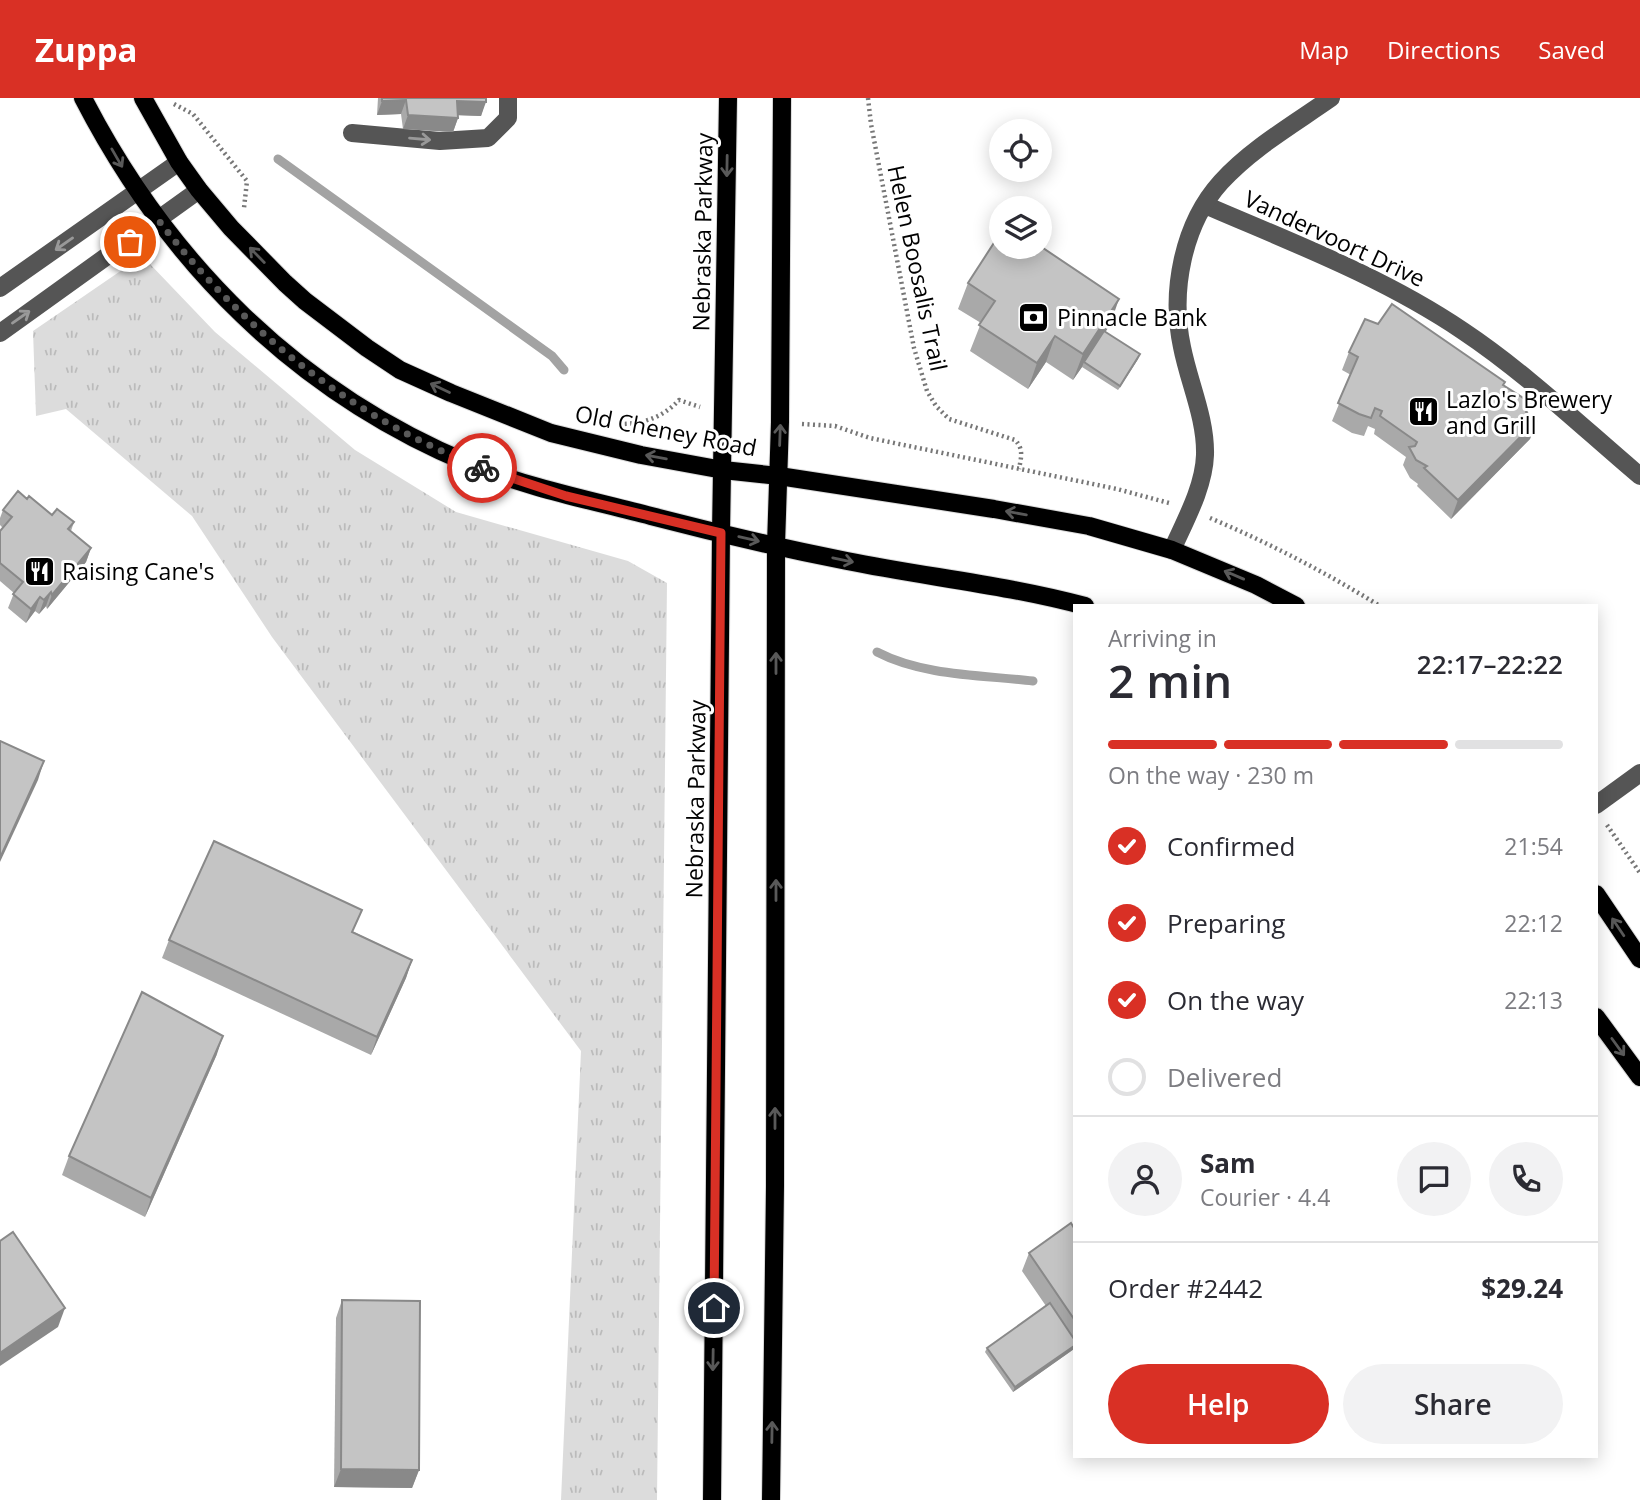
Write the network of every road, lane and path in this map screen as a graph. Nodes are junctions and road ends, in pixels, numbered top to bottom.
1 (83, 98) edge
2 (143, 98) edge
3 (168, 98) edge
4 (508, 98) edge
5 (728, 98) edge
6 (782, 98) edge
7 (868, 98) edge
8 (1331, 98) edge
9 (352, 133) dead end
10 (179, 162) junction
11 (199, 190) junction
12 (138, 192) junction
13 (1205, 205) junction
14 (244, 209) dead end
15 (159, 221) junction
16 (0, 288) edge
17 (0, 333) edge
18 (723, 414) junction
19 (780, 422) junction
20 (608, 424) dead end
21 (723, 470) junction
22 (779, 476) junction
23 (1640, 476) edge
24 (721, 533) junction
25 (776, 545) junction
26 (1172, 550) junction
27 (1076, 604) edge
28 (1292, 604) edge
29 (1640, 773) edge
30 (1599, 811) edge
31 (1640, 873) edge
32 (1598, 897) edge
33 (1640, 959) edge
34 (1598, 1020) edge
35 (1640, 1077) edge
36 (712, 1500) edge
37 (771, 1500) edge

1 -> 12 main road
2 - 10 main road, Old Cheney Road
3 - 14 path
9 -> 4 lane
5 -> 18 main road, Nebraska Parkway
6 - 19 main road
7 - 19 path, Helen Boosalis Trail
8 - 13 lane
10 - 11 main road, Old Cheney Road
10 - 12 lane
11 - 15 lane
21 -> 11 main road, Old Cheney Road
12 - 15 main road
12 -> 16 lane
13 - 23 lane, Vandervoort Drive
13 - 26 lane
17 -> 15 lane
15 - 24 main road
18 - 20 path
18 - 21 main road, Nebraska Parkway
22 -> 19 main road
21 - 22 main road, Old Cheney Road
21 - 24 main road, Nebraska Parkway
22 - 25 main road
26 -> 22 main road, Old Cheney Road
24 -> 25 main road
24 -> 36 main road, Nebraska Parkway
25 -> 27 main road
37 -> 25 main road
28 -> 26 main road, Old Cheney Road
29 - 30 lane
30 - 31 path
33 -> 32 main road
34 -> 35 main road

